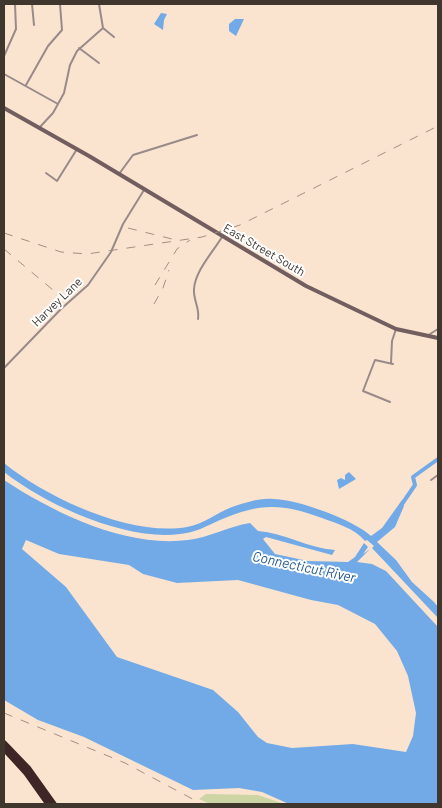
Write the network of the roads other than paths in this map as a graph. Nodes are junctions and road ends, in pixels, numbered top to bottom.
1 (15, 4) edge
2 (32, 4) edge
3 (60, 4) edge
4 (100, 4) edge
5 (34, 25) dead end
6 (103, 28) junction
7 (114, 37) dead end
8 (79, 48) junction
9 (4, 56) edge
10 (99, 63) dead end
11 (4, 74) edge
12 (26, 85) junction
13 (58, 104) junction
14 (4, 108) edge
15 (39, 128) junction
16 (197, 135) dead end
17 (77, 149) junction
18 (46, 173) dead end
19 (119, 174) junction
20 (144, 190) junction
21 (222, 237) junction
22 (198, 319) dead end
23 (396, 329) junction
24 (438, 329) edge
25 (427, 336) junction
26 (438, 338) edge
27 (4, 368) edge
28 (390, 402) dead end
29 (438, 475) edge
30 (431, 480) dead end
31 (4, 743) edge
32 (4, 749) edge
33 (48, 804) edge
34 (54, 804) edge

1 - 9 street
2 - 5 street
3 - 12 street
4 - 6 street
6 - 7 street
6 - 8 street
8 - 10 street
8 - 13 street
11 - 12 street
12 - 13 street
13 - 15 street
14 - 15 main road, East Street South
15 - 17 main road, East Street South
16 - 19 street
17 - 18 street
17 - 19 main road, East Street South
19 - 20 main road, East Street South
20 - 21 main road, East Street South
20 - 27 street, Harvey Lane
21 - 22 street
21 - 23 main road, East Street South
23 - 25 main road, East Street South
23 - 28 street
24 - 25 street
25 - 26 main road, East Street South
29 - 30 street
31 - 34 highway
32 - 33 highway

